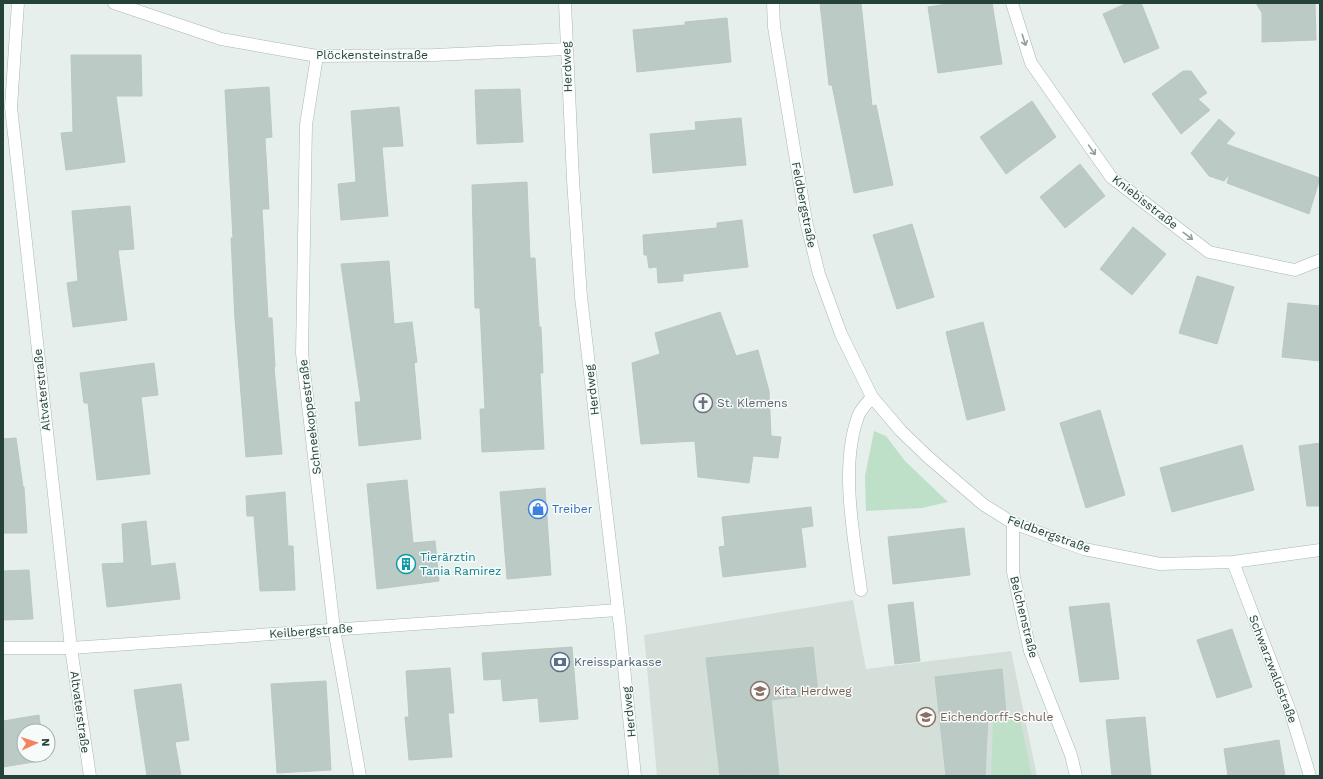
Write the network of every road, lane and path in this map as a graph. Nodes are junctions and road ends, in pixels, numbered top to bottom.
1 (18, 3) edge
2 (114, 3) edge
3 (565, 3) edge
4 (773, 3) edge
5 (1012, 3) edge
6 (135, 7) edge
7 (566, 49) junction
8 (317, 56) junction
9 (1320, 260) edge
10 (872, 396) junction
11 (1013, 523) junction
12 (1320, 550) edge
13 (1232, 562) junction
14 (861, 590) dead end
15 (618, 610) junction
16 (334, 629) junction
17 (3, 648) edge
18 (70, 648) junction
19 (90, 776) edge
20 (360, 776) edge
21 (635, 776) edge
22 (1076, 776) edge
23 (1310, 776) edge

1 - 18 street, Altvaterstraße
2 - 6 street, Plöckensteinstraße
3 - 7 street, Herdweg
4 - 10 street, Feldbergstraße
5 -> 9 street, Kniebisstraße
6 - 8 street, Plöckensteinstraße
7 - 8 street, Plöckensteinstraße
7 - 15 street, Herdweg
8 - 16 street, Schneekoppestraße
10 - 11 street, Feldbergstraße
10 - 14 street
11 - 13 street, Feldbergstraße
11 - 22 street, Belchenstraße
12 - 13 street, Feldbergstraße
13 - 23 street, Schwarzwaldstraße
15 - 16 street, Keilbergstraße
15 - 21 street, Herdweg
16 - 18 street, Keilbergstraße
16 - 20 street, Schneekoppestraße
17 - 18 street, Keilbergstraße
18 - 19 street, Altvaterstraße

